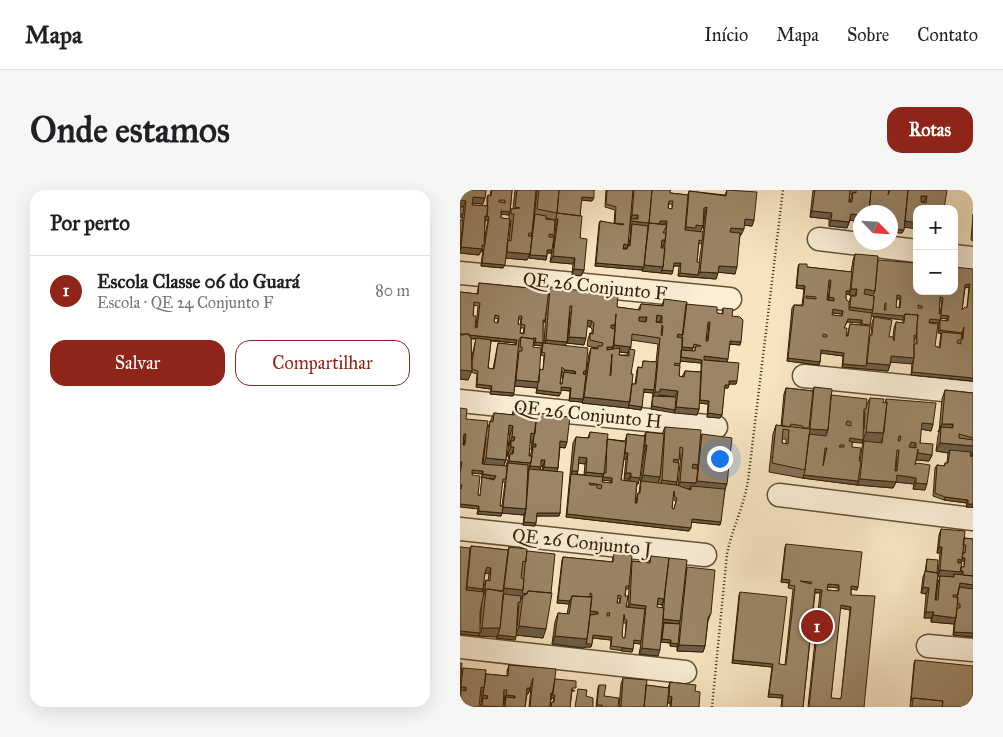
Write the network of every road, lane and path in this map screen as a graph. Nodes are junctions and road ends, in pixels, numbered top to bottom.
1 (783, 190) edge
2 (819, 239) dead end
3 (913, 251) edge
4 (958, 256) edge
5 (973, 258) edge
6 (460, 273) edge
7 (730, 299) dead end
8 (804, 376) dead end
9 (973, 393) edge
10 (460, 401) edge
11 (716, 427) dead end
12 (779, 495) dead end
13 (973, 518) edge
14 (460, 529) edge
15 (705, 555) dead end
16 (928, 646) dead end
17 (460, 647) edge
18 (973, 650) edge
19 (685, 672) dead end
20 (712, 707) edge

1 - 20 path
2 - 3 street
4 - 5 street
6 - 7 street, QE 26 Conjunto F
8 - 9 street
10 - 11 street, QE 26 Conjunto H
12 - 13 street
14 - 15 street, QE 26 Conjunto J
16 - 18 street
17 - 19 street

